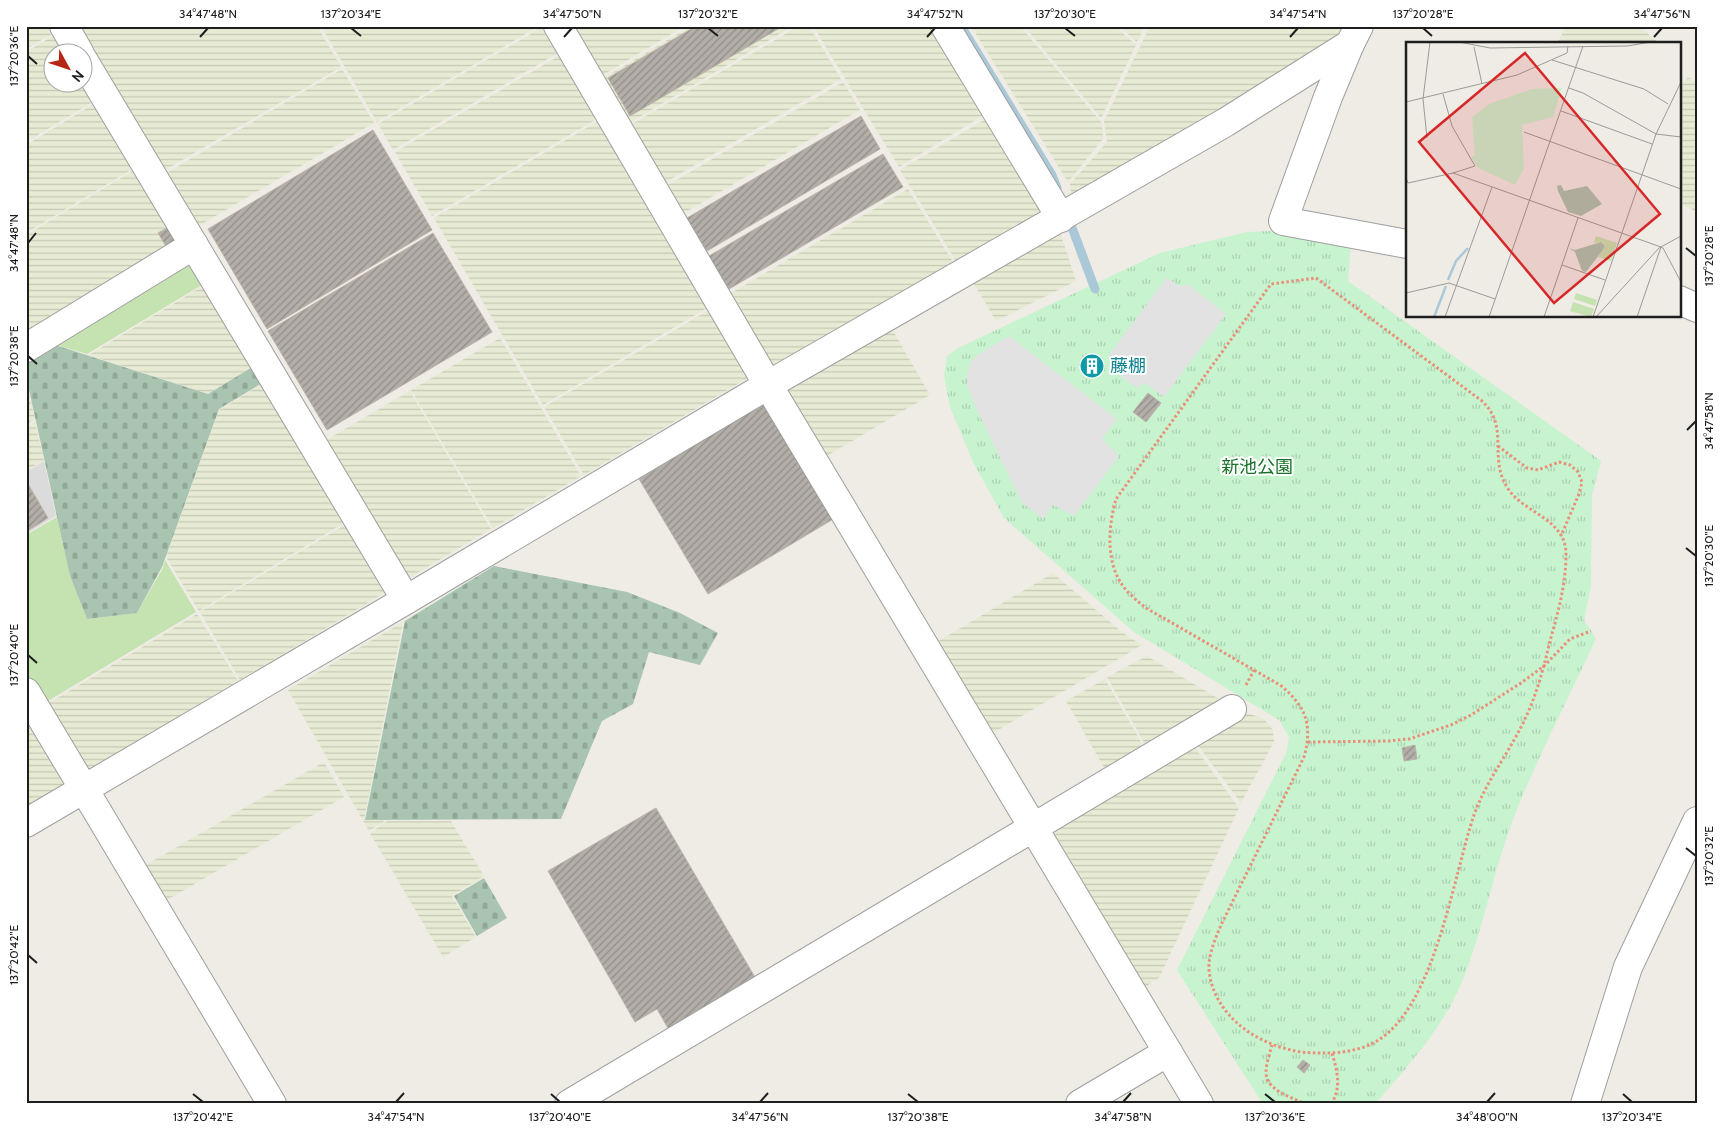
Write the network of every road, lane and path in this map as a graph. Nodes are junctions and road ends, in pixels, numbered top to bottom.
1 (64, 26) edge
2 (558, 26) edge
3 (945, 26) edge
4 (1355, 35) edge
5 (74, 42) edge
6 (92, 75) edge
7 (1061, 218) junction
8 (1406, 244) edge
9 (194, 245) junction
10 (1680, 300) edge
11 (1697, 308) edge
12 (26, 348) edge
13 (768, 385) junction
14 (1498, 446) junction
15 (1561, 536) junction
16 (406, 600) junction
17 (1591, 630) dead end
18 (1544, 666) junction
19 (1254, 670) junction
20 (1248, 682) dead end
21 (26, 692) edge
22 (1232, 709) dead end
23 (1308, 742) junction
24 (84, 788) junction
25 (1697, 821) edge
26 (26, 823) edge
27 (1033, 828) junction
28 (1272, 1045) junction
29 (1168, 1052) junction
30 (1332, 1053) junction
31 (272, 1104) edge
32 (569, 1104) edge
33 (1080, 1104) edge
34 (1199, 1104) edge
35 (1305, 1104) edge
36 (1332, 1104) edge
37 (1585, 1104) edge

1 - 5 street
2 - 13 street
3 - 7 street
4 - 7 street
4 - 8 street
6 - 9 street
7 - 13 street
9 - 12 street
9 - 16 street
10 - 11 street
13 - 16 street
13 - 27 street
14 - 15 path
14 - 15 path
14 - 19 path
15 - 18 path
16 - 24 street
17 - 18 path
18 - 23 path
18 - 30 path
19 - 20 path
19 - 23 path
21 - 24 street
22 - 27 street
23 - 28 path
24 - 26 street
24 - 31 street
25 - 37 street
27 - 29 street
27 - 32 street
28 - 30 path
28 - 35 path
29 - 33 street
29 - 34 street
30 - 36 path

